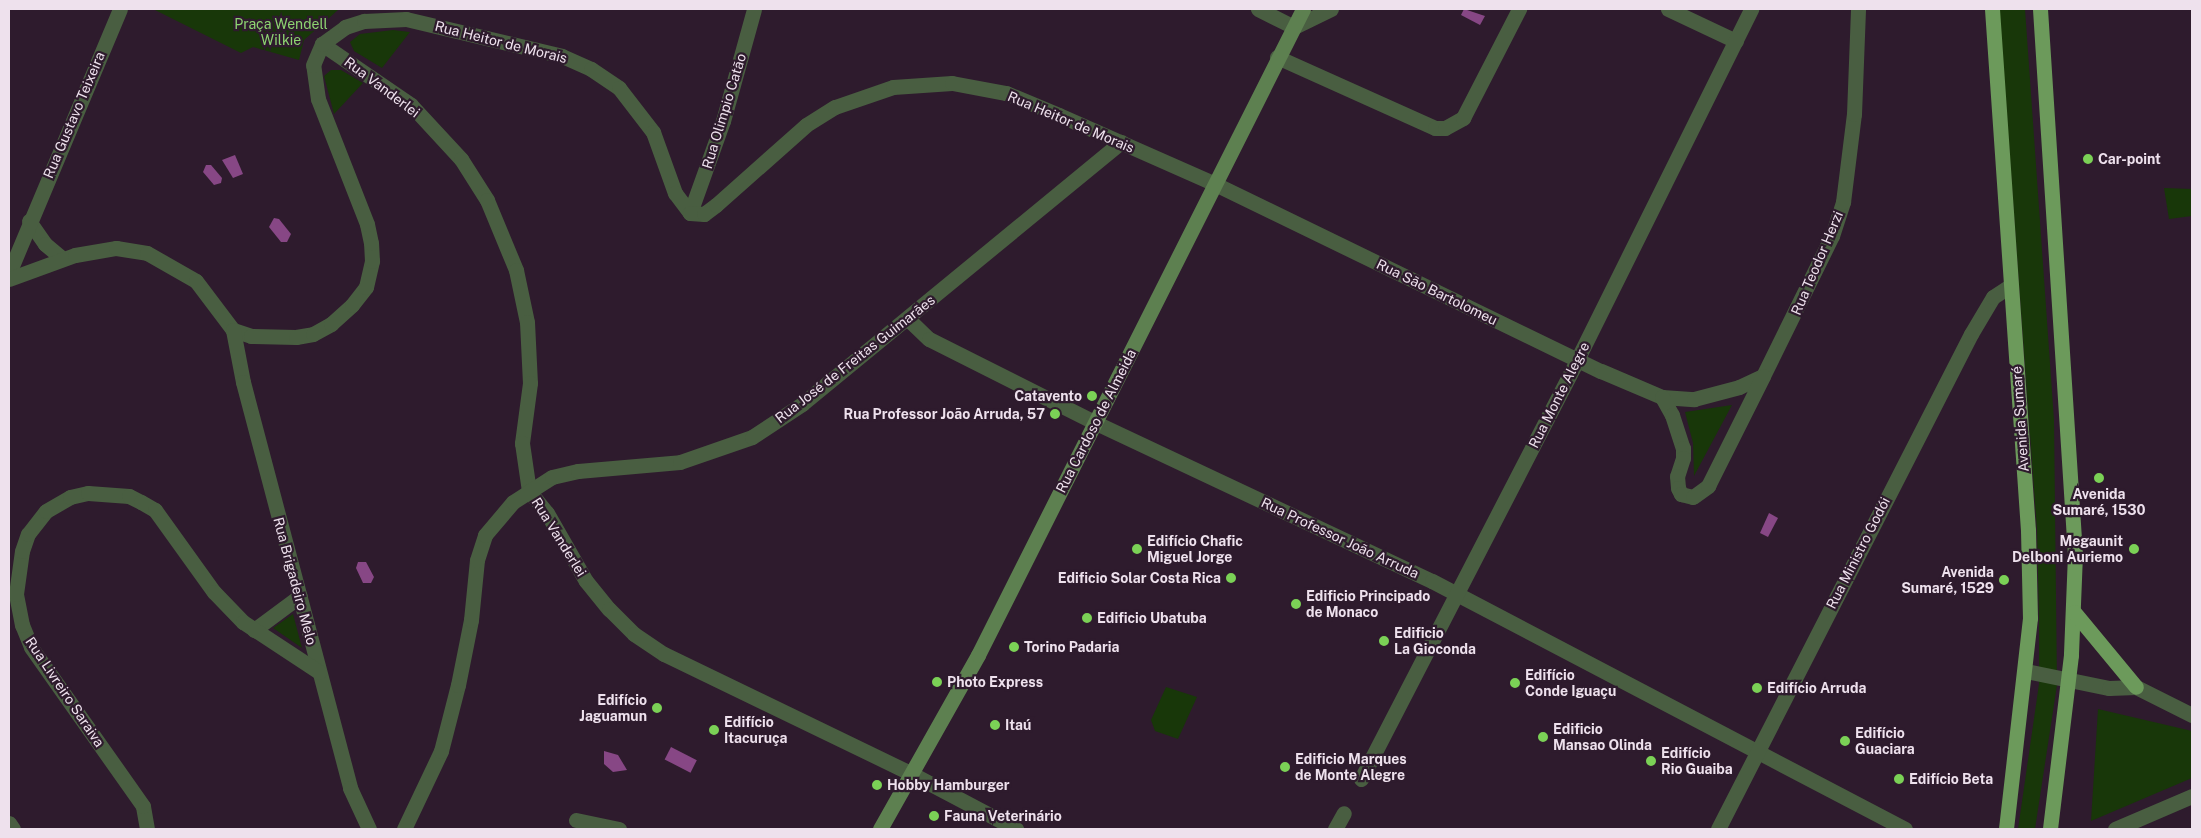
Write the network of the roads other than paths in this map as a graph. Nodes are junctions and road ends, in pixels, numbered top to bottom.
1 (120, 9) edge
2 (754, 9) edge
3 (1258, 9) edge
4 (1303, 9) edge
5 (1331, 9) edge
6 (1519, 9) edge
7 (1668, 9) edge
8 (1751, 9) edge
9 (1858, 9) edge
10 (1992, 9) edge
11 (2040, 9) edge
12 (1294, 27) junction
13 (1736, 41) junction
14 (322, 44) junction
15 (1277, 57) junction
16 (1121, 142) junction
17 (1213, 182) junction
18 (690, 213) junction
19 (29, 221) junction
20 (63, 259) junction
21 (9, 273) edge
22 (9, 279) edge
23 (2010, 286) junction
24 (908, 318) junction
25 (233, 330) junction
26 (1578, 360) junction
27 (1763, 376) junction
28 (1662, 398) junction
29 (1096, 423) junction
30 (529, 491) junction
31 (1456, 593) junction
32 (300, 596) junction
33 (2074, 612) junction
34 (254, 630) junction
35 (2026, 671) junction
36 (319, 672) junction
37 (2068, 680) junction
38 (2136, 687) junction
39 (2192, 715) edge
40 (1758, 752) junction
41 (912, 774) junction
42 (1361, 779) dead end
43 (2192, 796) edge
44 (1344, 813) dead end
45 (576, 820) dead end
46 (9, 823) edge
47 (13, 829) edge
48 (147, 829) edge
49 (369, 829) edge
50 (404, 829) edge
51 (619, 829) edge
52 (880, 829) edge
53 (1016, 829) edge
54 (1335, 829) edge
55 (1718, 829) edge
56 (1905, 829) edge
57 (2006, 829) edge
58 (2050, 829) edge
59 (2115, 829) edge

1 - 19 street, Rua Gustavo Teixeira
2 - 18 street, Rua Olimpio Catão
3 - 12 street
4 - 12 main road, Rua Cardoso de Almeida
5 - 12 street
6 - 15 street
7 - 13 street
8 - 13 street, Rua Monte Alegre
9 - 27 street, Rua Teodor Herzi
10 - 23 main road, Avenida Sumaré
11 - 33 main road
12 - 15 main road, Rua Cardoso de Almeida
13 - 26 street, Rua Monte Alegre
14 - 18 street, Rua Heitor de Morais
14 - 25 street
14 - 30 street, Rua Vanderlei
15 - 17 main road, Rua Cardoso de Almeida
16 - 17 street, Rua Heitor de Morais
16 - 18 street, Rua Heitor de Morais
16 - 24 street, Rua José de Freitas Guimarães
17 - 26 street, Rua São Bartolomeu
17 - 29 main road, Rua Cardoso de Almeida
19 - 20 street
19 - 21 street, Rua Gustavo Teixeira
20 - 22 street
20 - 25 street
23 - 35 main road, Avenida Sumaré
23 - 40 street, Rua Ministro Godói
24 - 29 street, Rua Professor João Arruda
24 - 30 street, Rua José de Freitas Guimarães
25 - 32 street, Rua Brigadeiro Melo
26 - 28 street, Rua São Bartolomeu
26 - 31 street, Rua Monte Alegre
27 - 28 street
27 - 28 street, Rua Teodor Herzi
29 - 31 street, Rua Professor João Arruda
29 - 41 main road, Rua Cardoso de Almeida
30 - 41 street, Rua Vanderlei
30 - 50 street, Rua José de Freitas Guimarães
31 - 40 street, Rua Professor João Arruda
31 - 42 street, Rua Monte Alegre
32 - 34 street
32 - 36 street, Rua Brigadeiro Melo
33 - 37 main road
33 - 38 main road
34 - 36 street, Rua Livreiro Saraiva
34 - 48 street, Rua Livreiro Saraiva
35 - 37 street
35 - 57 main road, Avenida Sumaré
36 - 49 street, Rua Brigadeiro Melo
37 - 38 street
37 - 58 main road
38 - 39 street
40 - 55 street, Rua Ministro Godói
40 - 56 street, Rua Professor João Arruda
41 - 52 main road, Rua Cardoso de Almeida
41 - 53 street, Rua Vanderlei
43 - 59 street
44 - 54 street
45 - 51 street
46 - 47 street

